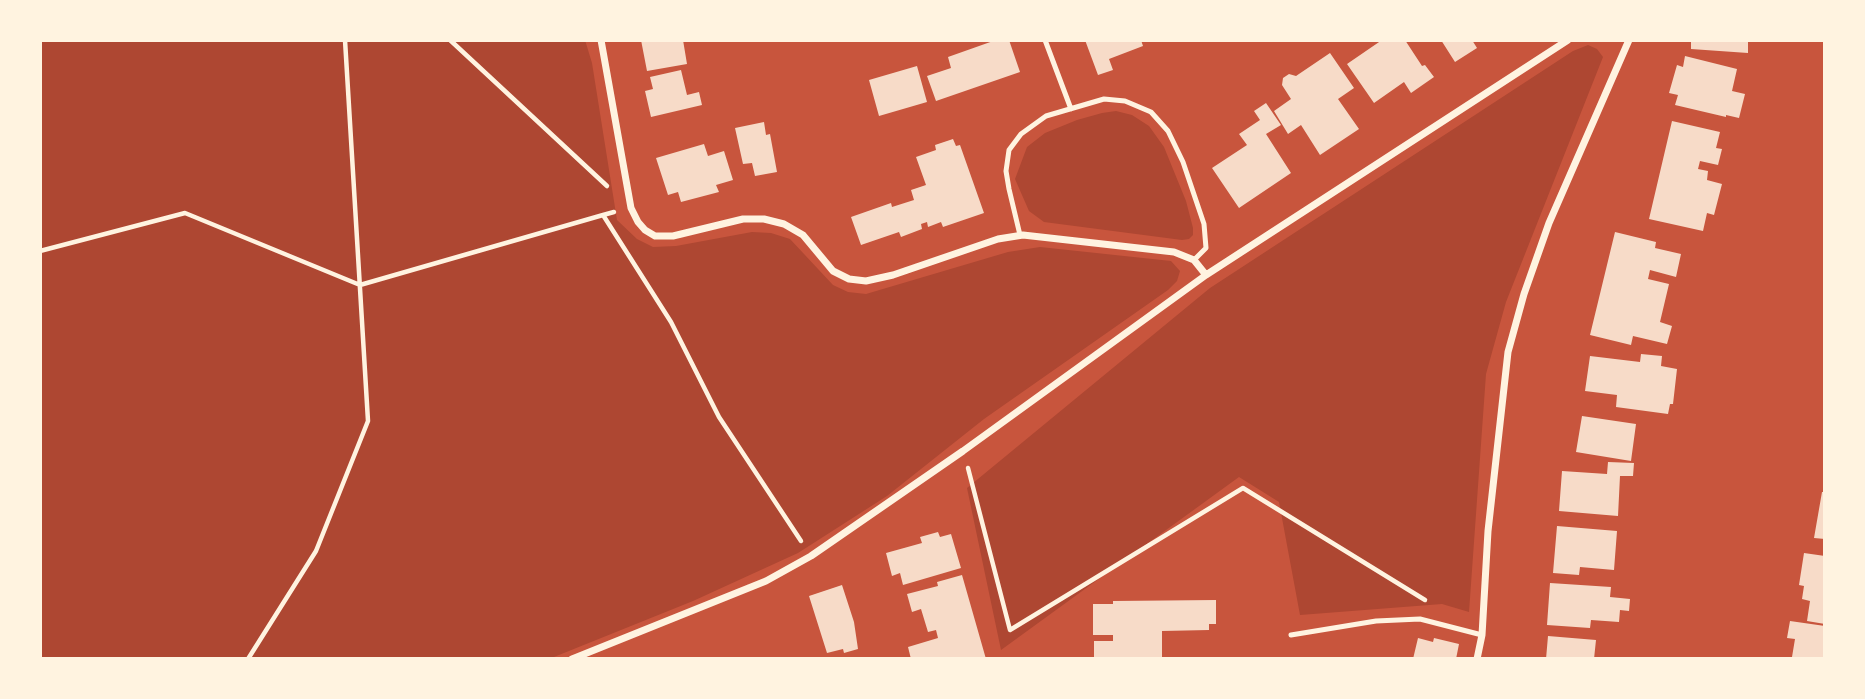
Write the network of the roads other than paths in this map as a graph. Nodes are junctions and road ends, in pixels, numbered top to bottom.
1 (601, 40) edge
2 (1045, 40) edge
3 (1568, 40) edge
4 (1629, 40) edge
5 (1071, 109) junction
6 (1020, 236) junction
7 (1194, 260) junction
8 (1206, 275) junction
9 (1292, 635) dead end
10 (1482, 635) junction
11 (572, 659) edge
12 (1477, 659) edge

1 - 6 street
2 - 5 lane
3 - 8 street
4 - 10 street
5 - 6 lane
5 - 7 lane
6 - 7 street
7 - 8 street
8 - 11 street
9 - 10 lane
10 - 12 street

